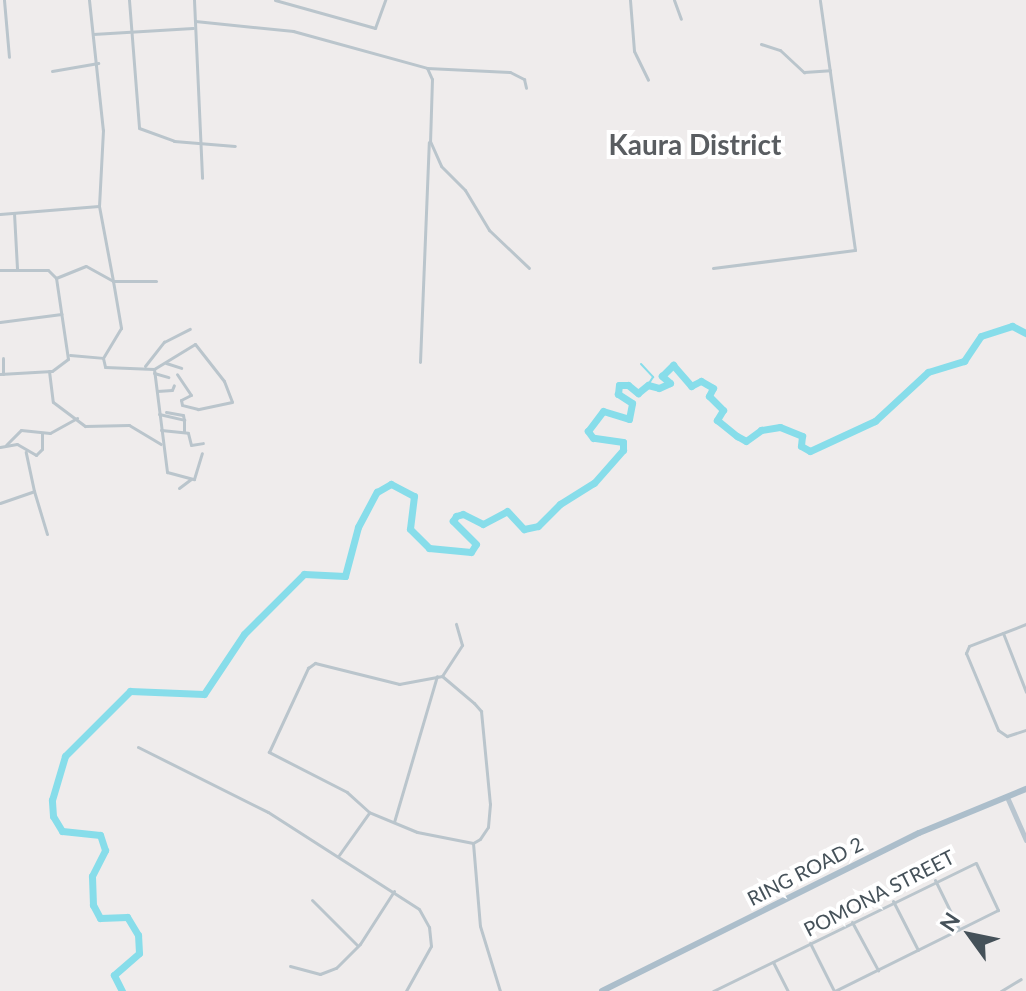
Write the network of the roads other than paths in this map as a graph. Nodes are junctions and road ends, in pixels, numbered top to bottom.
1 (4, 0) edge
2 (89, 0) edge
3 (129, 0) edge
4 (194, 0) edge
5 (275, 0) edge
6 (385, 0) edge
7 (630, 0) edge
8 (674, 0) edge
9 (820, 0) edge
10 (681, 19) dead end
11 (195, 21) junction
12 (195, 28) junction
13 (131, 31) junction
14 (93, 34) junction
15 (761, 44) dead end
16 (9, 57) dead end
17 (98, 63) junction
18 (427, 68) junction
19 (830, 70) junction
20 (52, 71) dead end
21 (648, 80) dead end
22 (526, 88) dead end
23 (429, 134) junction
24 (201, 141) junction
25 (235, 146) dead end
26 (202, 178) dead end
27 (99, 206) junction
28 (14, 213) junction
29 (0, 214) edge
30 (529, 268) dead end
31 (713, 268) dead end
32 (17, 269) junction
33 (0, 270) edge
34 (56, 278) junction
35 (113, 281) junction
36 (156, 281) dead end
37 (61, 314) junction
38 (0, 322) edge
39 (190, 329) dead end
40 (70, 355) junction
41 (3, 358) dead end
42 (103, 358) junction
43 (420, 362) dead end
44 (166, 363) junction
45 (145, 366) junction
46 (181, 368) dead end
47 (49, 371) junction
48 (154, 371) junction
49 (2, 374) edge
50 (177, 374) dead end
51 (168, 377) dead end
52 (174, 385) dead end
53 (157, 391) junction
54 (159, 414) junction
55 (77, 418) junction
56 (161, 430) junction
57 (184, 432) junction
58 (42, 433) junction
59 (203, 443) dead end
60 (161, 444) junction
61 (6, 445) junction
62 (0, 447) edge
63 (26, 452) junction
64 (202, 453) dead end
65 (192, 479) junction
66 (195, 485) dead end
67 (179, 488) dead end
68 (34, 491) junction
69 (0, 503) edge
70 (47, 534) dead end
71 (456, 624) dead end
72 (1026, 624) edge
73 (1003, 633) junction
74 (440, 676) junction
75 (1026, 692) edge
76 (1026, 730) edge
77 (138, 747) dead end
78 (1026, 789) edge
79 (1007, 797) junction
80 (369, 812) junction
81 (394, 822) junction
82 (1026, 840) edge
83 (473, 843) junction
84 (339, 855) junction
85 (935, 880) junction
86 (394, 891) junction
87 (312, 900) dead end
88 (893, 901) junction
89 (852, 922) junction
90 (959, 929) junction
91 (810, 943) junction
92 (358, 946) junction
93 (918, 950) junction
94 (773, 962) junction
95 (290, 966) dead end
96 (878, 970) junction
97 (1021, 979) dead end
98 (406, 991) edge
99 (500, 991) edge
100 (602, 991) edge
101 (713, 991) edge
102 (788, 991) edge
103 (834, 991) edge
104 (1001, 991) edge

1 - 16 street
2 - 14 street
3 - 13 street
4 - 11 street
5 - 6 street
7 - 21 street
8 - 10 street
9 - 19 street
11 - 12 street
11 - 18 street
12 - 13 street
12 - 24 street
13 - 14 street
13 - 24 street
14 - 17 street
15 - 19 street
17 - 20 street
17 - 27 street
18 - 22 street
18 - 23 street
19 - 31 street
23 - 30 street
23 - 43 street
24 - 25 street
24 - 26 street
27 - 28 street
27 - 35 street
28 - 29 street
28 - 32 street
32 - 33 street
32 - 34 street
34 - 35 street
34 - 37 street
35 - 36 street
35 - 42 street
37 - 38 street
37 - 40 street
39 - 45 street
40 - 42 street
40 - 47 street
41 - 49 street
42 - 45 street
44 - 46 street
44 - 48 street
44 - 50 street
45 - 48 street
47 - 49 street
47 - 55 street
48 - 51 street
48 - 53 street
52 - 53 street
53 - 54 street
54 - 56 street
54 - 57 street
55 - 58 street
55 - 60 street
56 - 57 street
56 - 60 street
57 - 59 street
58 - 61 street
58 - 63 street
60 - 65 street
61 - 62 street
61 - 63 street
63 - 68 street
64 - 65 street
65 - 66 street
65 - 67 street
68 - 69 street
68 - 70 street
71 - 74 street
72 - 73 street
73 - 75 street
73 - 76 street
74 - 80 street
74 - 81 street
74 - 83 street
77 - 84 street
78 - 79 main road, RING ROAD 2
79 - 82 street
79 - 100 main road, RING ROAD 2
80 - 81 street
80 - 84 street
81 - 83 street
83 - 99 street
84 - 86 street
85 - 88 street, POMONA STREET
85 - 90 street
85 - 90 street, POMONA STREET
86 - 92 street
86 - 98 street
87 - 92 street
88 - 89 street, POMONA STREET
88 - 93 street
89 - 91 street, POMONA STREET
89 - 96 street
90 - 93 street, POMONA STREET
91 - 94 street, POMONA STREET
91 - 103 street
92 - 95 street
93 - 96 street, POMONA STREET
94 - 101 street, POMONA STREET
94 - 102 street
96 - 103 street, POMONA STREET
97 - 104 street

